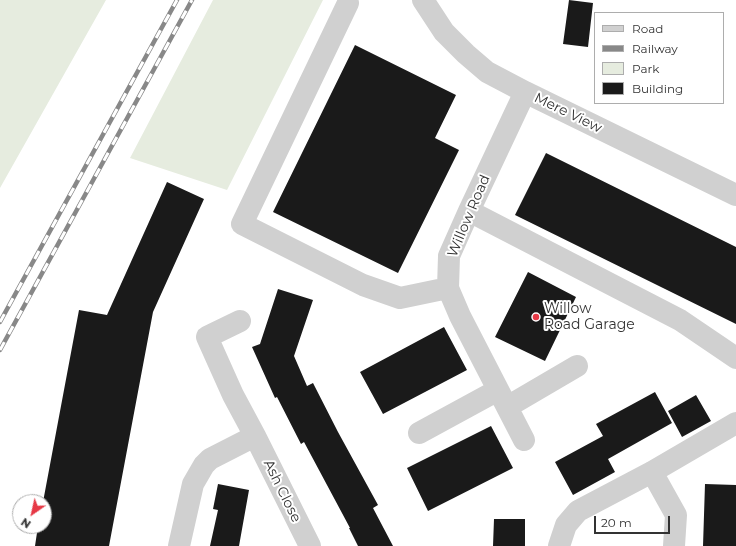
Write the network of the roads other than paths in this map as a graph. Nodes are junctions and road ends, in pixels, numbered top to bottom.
1 (423, 0) edge
2 (348, 3) dead end
3 (525, 92) junction
4 (736, 195) edge
5 (469, 211) junction
6 (448, 288) junction
7 (240, 321) dead end
8 (736, 358) edge
9 (578, 366) dead end
10 (502, 398) junction
11 (736, 424) edge
12 (419, 433) dead end
13 (255, 436) junction
14 (524, 440) dead end
15 (652, 472) junction
16 (179, 546) edge
17 (310, 546) edge
18 (558, 546) edge
19 (674, 546) edge

1 - 3 street, Mere View
2 - 6 street
3 - 4 street, Mere View
3 - 5 street, Willow Road
5 - 6 street, Willow Road
5 - 8 street
6 - 10 street, Willow Road
7 - 13 street, Ash Close
9 - 10 street
10 - 12 street
10 - 14 street, Willow Road
11 - 15 street
13 - 16 street
13 - 17 street, Ash Close
15 - 18 street
15 - 19 street

